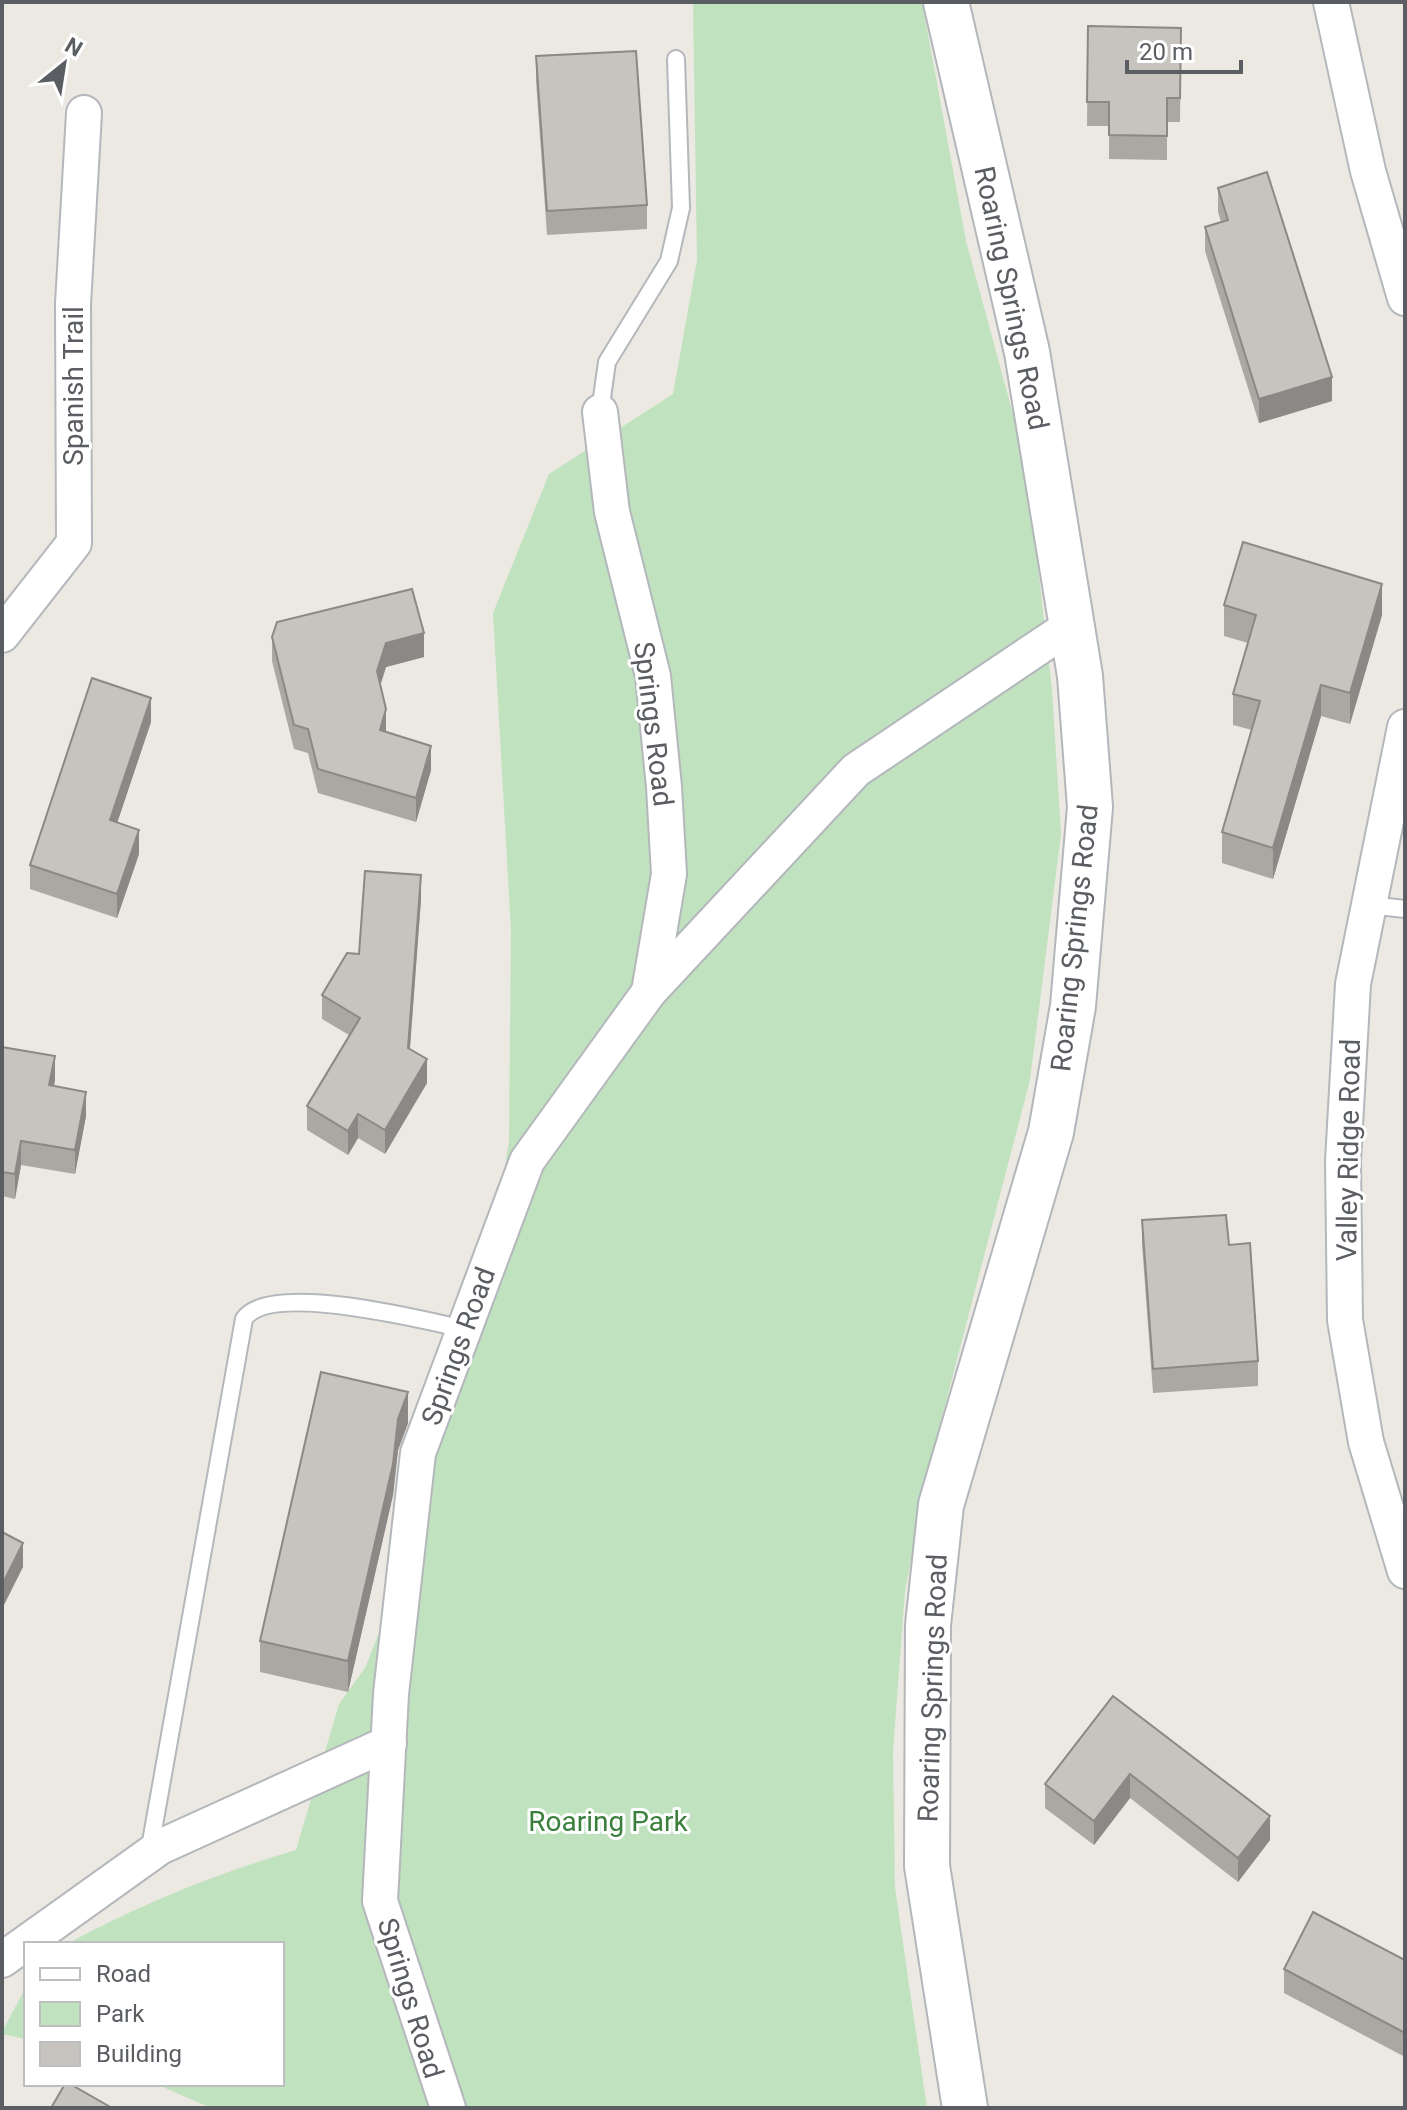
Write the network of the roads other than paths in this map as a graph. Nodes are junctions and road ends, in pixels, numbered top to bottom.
1 (946, 2) edge
2 (1331, 2) edge
3 (676, 59) dead end
4 (84, 113) dead end
5 (1405, 298) edge
6 (600, 412) joint
7 (1072, 625) junction
8 (2, 635) edge
9 (1405, 727) edge
10 (1369, 905) junction
11 (1405, 909) edge
12 (649, 992) junction
13 (464, 1329) junction
14 (1405, 1571) edge
15 (389, 1743) junction
16 (149, 1855) junction
17 (27, 1942) edge
18 (24, 1944) edge
19 (2, 1960) edge
20 (448, 2108) edge
21 (965, 2108) edge

1 - 7 street, Roaring Springs Road
2 - 5 street
3 - 6 lane
4 - 8 street, Spanish Trail
6 - 12 street, Springs Road
7 - 12 street, Springs Road
7 - 21 street, Roaring Springs Road
9 - 10 street, Valley Ridge Road
10 - 11 lane
10 - 14 street, Valley Ridge Road
12 - 13 street, Springs Road
13 - 15 street, Springs Road
13 - 16 lane
15 - 16 street
15 - 20 street, Springs Road
16 - 17 street
18 - 19 street

